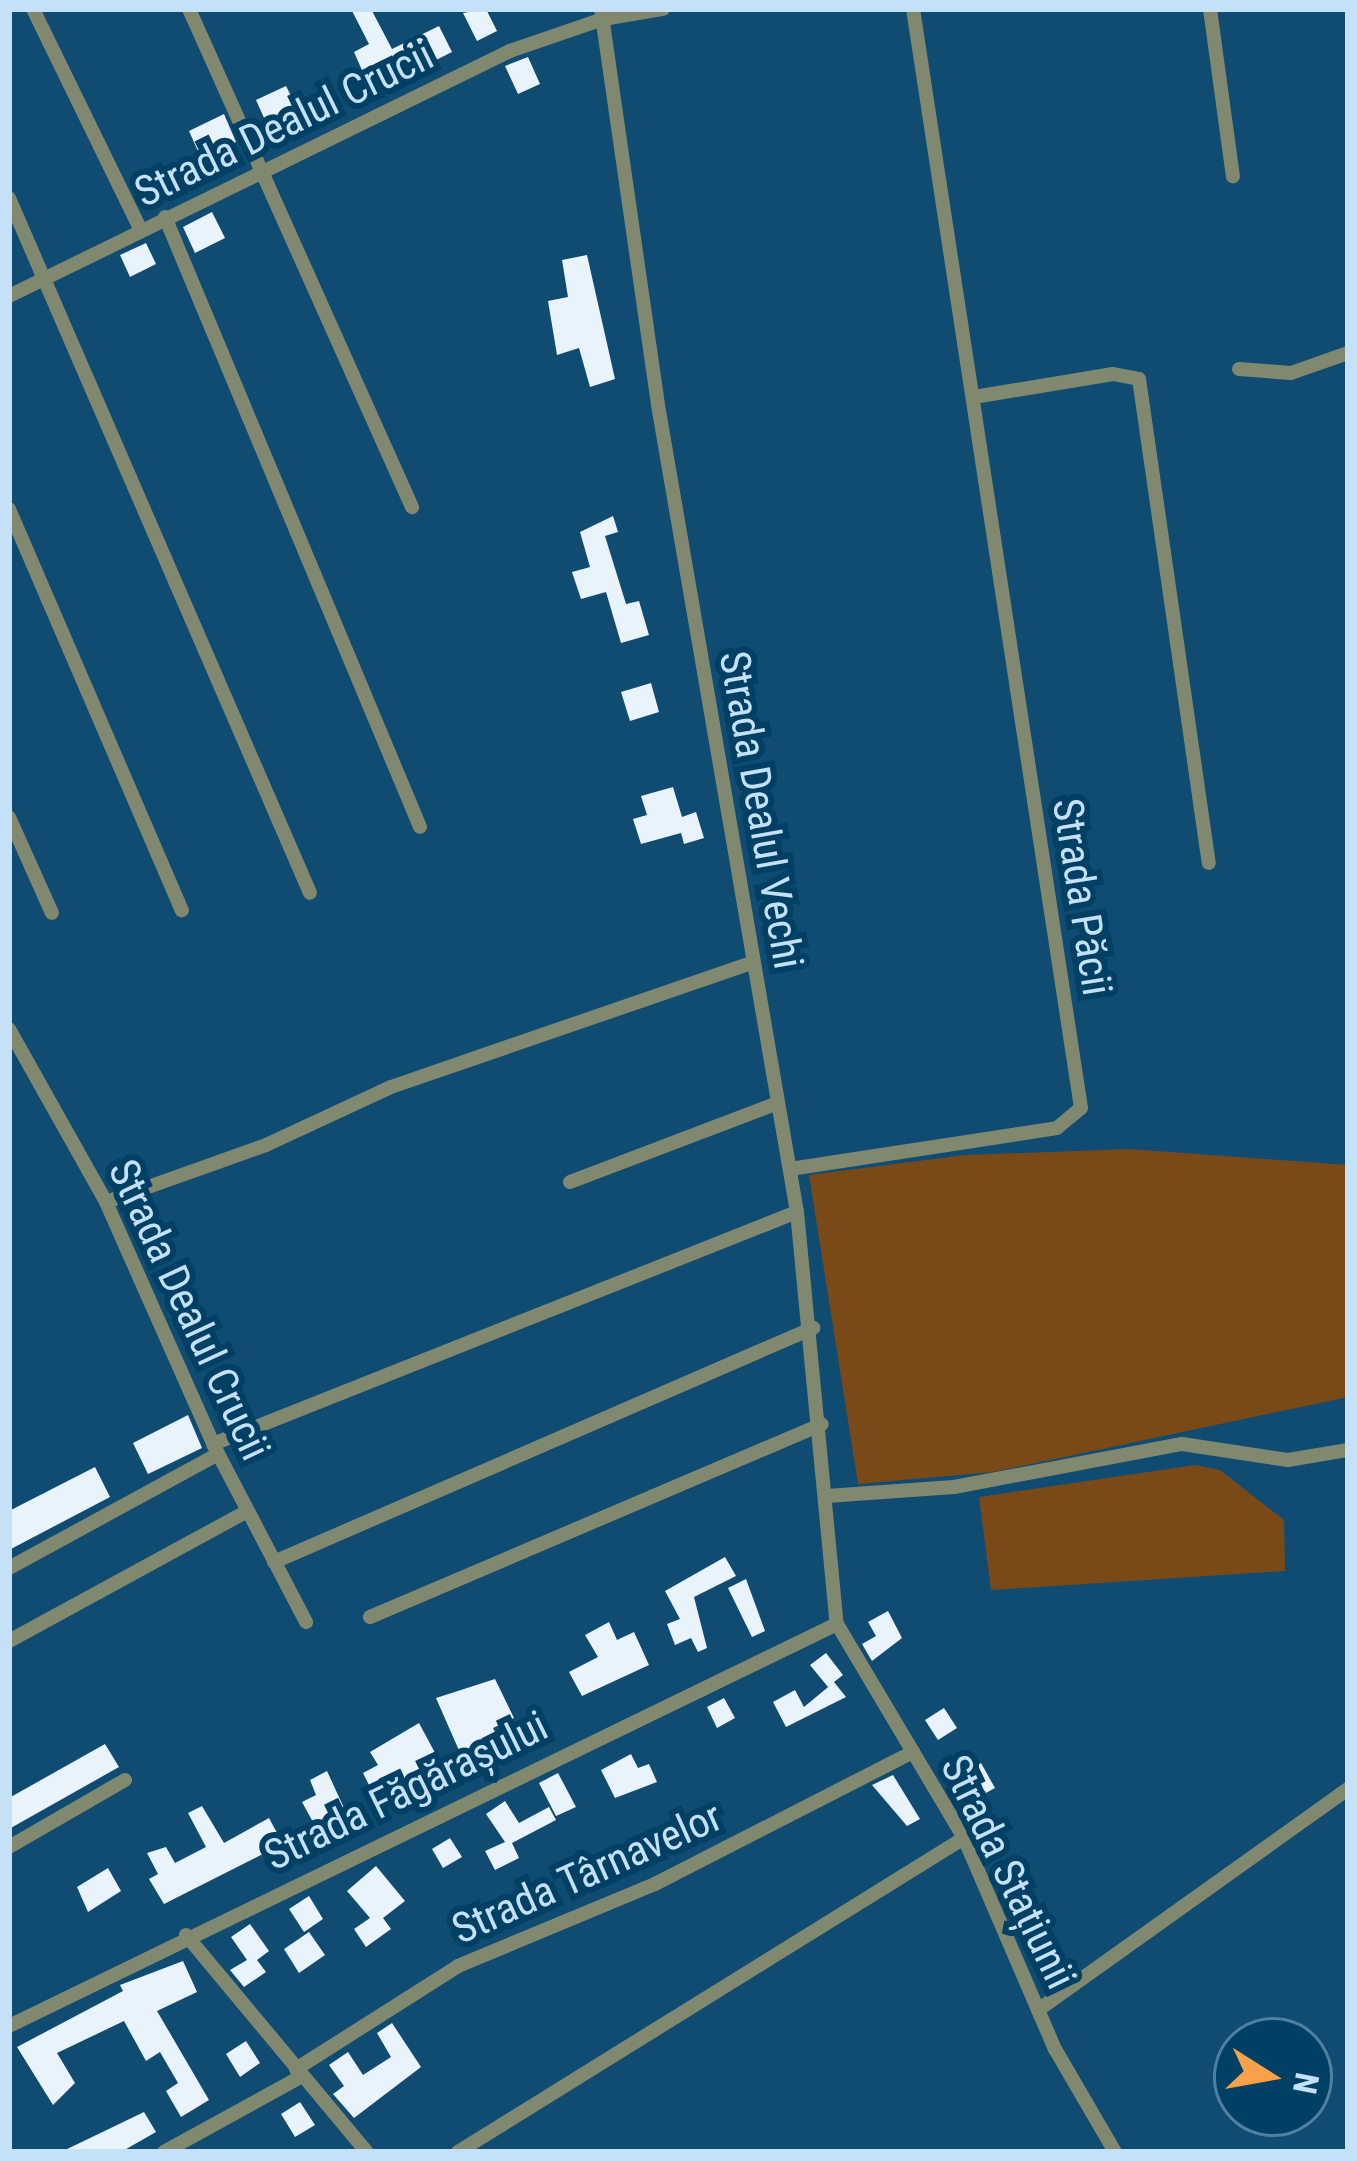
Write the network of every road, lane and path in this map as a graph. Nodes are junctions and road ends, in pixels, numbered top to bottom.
1 (33, 9) edge
2 (189, 9) edge
3 (564, 9) edge
4 (663, 9) edge
5 (913, 9) edge
6 (1210, 9) edge
7 (602, 14) edge
8 (573, 28) junction
9 (264, 171) junction
10 (1233, 176) dead end
11 (9, 198) edge
12 (165, 217) junction
13 (141, 230) junction
14 (43, 279) junction
15 (9, 296) edge
16 (1348, 353) edge
17 (1239, 369) dead end
18 (974, 397) junction
19 (412, 507) dead end
20 (9, 508) edge
21 (9, 817) edge
22 (420, 827) dead end
23 (1209, 862) dead end
24 (310, 893) dead end
25 (182, 910) dead end
26 (52, 913) dead end
27 (753, 962) junction
28 (9, 1029) edge
29 (778, 1103) junction
30 (790, 1168) junction
31 (570, 1182) dead end
32 (106, 1202) junction
33 (797, 1212) junction
34 (813, 1328) junction
35 (821, 1424) junction
36 (215, 1449) junction
37 (1348, 1450) edge
38 (827, 1496) junction
39 (247, 1510) junction
40 (274, 1562) junction
41 (9, 1568) edge
42 (370, 1617) dead end
43 (306, 1622) dead end
44 (837, 1624) junction
45 (9, 1641) edge
46 (913, 1752) junction
47 (125, 1780) dead end
48 (1348, 1789) edge
49 (964, 1838) junction
50 (9, 1847) edge
51 (185, 1935) junction
52 (1038, 2010) junction
53 (9, 2026) edge
54 (299, 2073) junction
55 (164, 2152) edge
56 (367, 2152) edge
57 (458, 2152) edge
58 (1114, 2152) edge

1 - 13 street
2 - 9 street
3 - 8 street
4 - 7 street, Strada Dealul Crucii
5 - 18 street, Strada Păcii
6 - 10 street
7 - 8 street, Strada Dealul Crucii
7 - 27 street, Strada Dealul Vechi
8 - 9 street, Strada Dealul Crucii
9 - 12 street, Strada Dealul Crucii
9 - 19 street
11 - 14 street
12 - 13 street, Strada Dealul Crucii
12 - 22 street
13 - 14 street, Strada Dealul Crucii
14 - 15 street, Strada Dealul Crucii
14 - 24 street
16 - 17 street
18 - 23 street
18 - 30 street, Strada Păcii
20 - 25 street
21 - 26 street
27 - 29 street, Strada Dealul Vechi
27 - 32 street
28 - 32 street, Strada Dealul Crucii
29 - 30 street, Strada Dealul Vechi
29 - 31 street
30 - 33 street, Strada Dealul Vechi
32 - 36 street, Strada Dealul Crucii
33 - 34 street, Strada Dealul Vechi
33 - 36 street
34 - 35 street, Strada Dealul Vechi
34 - 40 street
35 - 38 street, Strada Dealul Vechi
35 - 42 street
36 - 39 street, Strada Dealul Crucii
36 - 41 street
37 - 38 street
38 - 44 street, Strada Dealul Vechi
39 - 40 street, Strada Dealul Crucii
39 - 45 street
40 - 43 street, Strada Dealul Crucii
44 - 46 street, Strada Stațiunii
44 - 51 street, Strada Făgărașului
46 - 49 street, Strada Stațiunii
46 - 54 street, Strada Târnavelor
47 - 50 street
48 - 52 street
49 - 52 street, Strada Stațiunii
49 - 57 street
51 - 53 street, Strada Făgărașului
51 - 54 street
52 - 58 street, Strada Stațiunii
54 - 55 street, Strada Târnavelor
54 - 56 street

